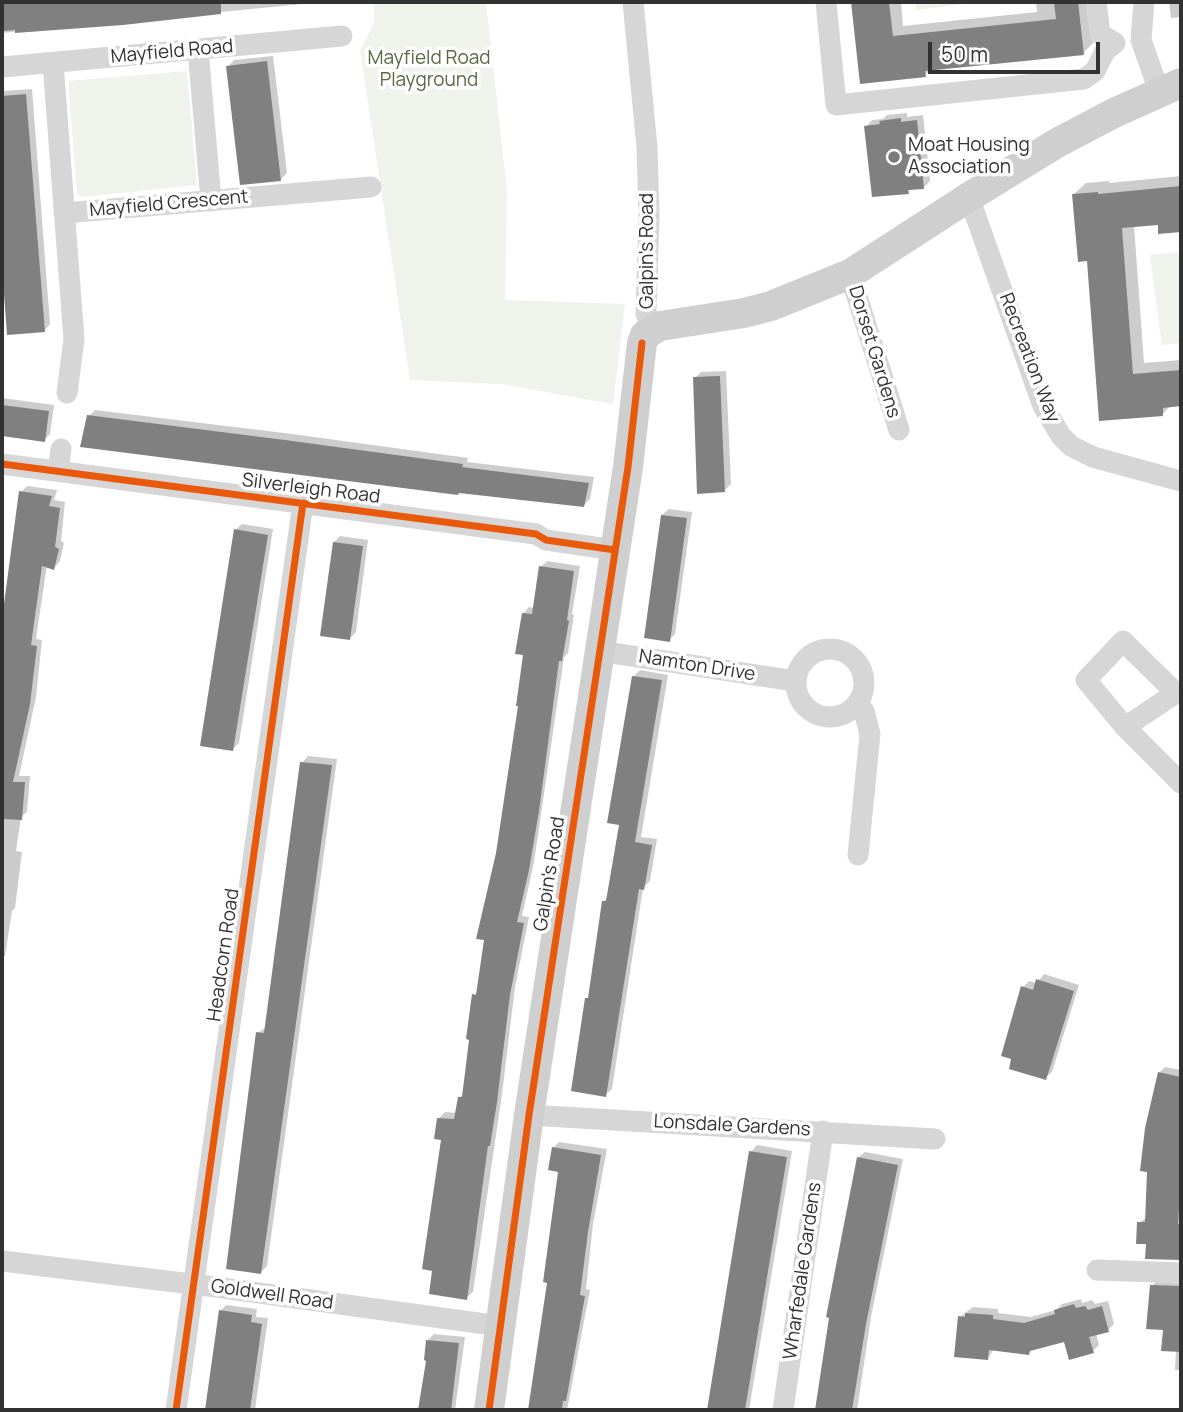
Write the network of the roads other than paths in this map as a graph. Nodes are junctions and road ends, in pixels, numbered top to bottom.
1 (633, 2) edge
2 (826, 2) edge
3 (1096, 2) edge
4 (1144, 2) edge
5 (342, 36) dead end
6 (1141, 40) junction
7 (1115, 43) junction
8 (198, 49) junction
9 (53, 63) junction
10 (2, 67) edge
11 (1170, 87) edge
12 (371, 187) dead end
13 (969, 197) junction
14 (211, 201) junction
15 (64, 213) junction
16 (850, 274) junction
17 (652, 330) junction
18 (68, 393) dead end
19 (899, 430) dead end
20 (61, 449) dead end
21 (2, 464) edge
22 (58, 471) junction
23 (1181, 481) edge
24 (303, 503) junction
25 (615, 551) junction
26 (599, 651) junction
27 (795, 681) junction
28 (858, 704) junction
29 (1125, 727) dead end
30 (1181, 783) edge
31 (858, 855) dead end
32 (530, 1115) junction
33 (822, 1131) junction
34 (935, 1139) dead end
35 (2, 1261) edge
36 (1097, 1270) dead end
37 (1181, 1273) edge
38 (194, 1285) junction
39 (500, 1326) junction
40 (176, 1410) edge
41 (489, 1410) edge
42 (783, 1410) edge

1 - 17 street, Galpin's Road
2 - 7 street
3 - 7 street
4 - 6 street
5 - 8 street, Mayfield Road
6 - 7 street
6 - 11 street
8 - 9 street, Mayfield Road
8 - 14 street
9 - 10 street, Mayfield Road
9 - 15 street
11 - 13 street
12 - 14 street, Mayfield Crescent
13 - 16 street
13 - 23 street, Recreation Way
14 - 15 street, Mayfield Crescent
15 - 18 street, Mayfield Crescent
16 - 17 street
16 - 19 street, Dorset Gardens
17 - 25 street, Galpin's Road
20 - 22 street
21 - 22 street, Silverleigh Road
22 - 24 street, Silverleigh Road
24 - 25 street, Silverleigh Road
24 - 38 street, Headcorn Road
25 - 26 street, Galpin's Road
26 - 27 street, Namton Drive
26 - 32 street, Galpin's Road
27 - 28 street
27 - 28 street
28 - 31 street
29 - 30 street
32 - 33 street, Lonsdale Gardens
32 - 39 street, Galpin's Road
33 - 34 street, Lonsdale Gardens
33 - 42 street, Wharfedale Gardens
35 - 38 street, Goldwell Road
36 - 37 street
38 - 39 street, Goldwell Road
38 - 40 street, Headcorn Road
39 - 41 street, Galpin's Road

